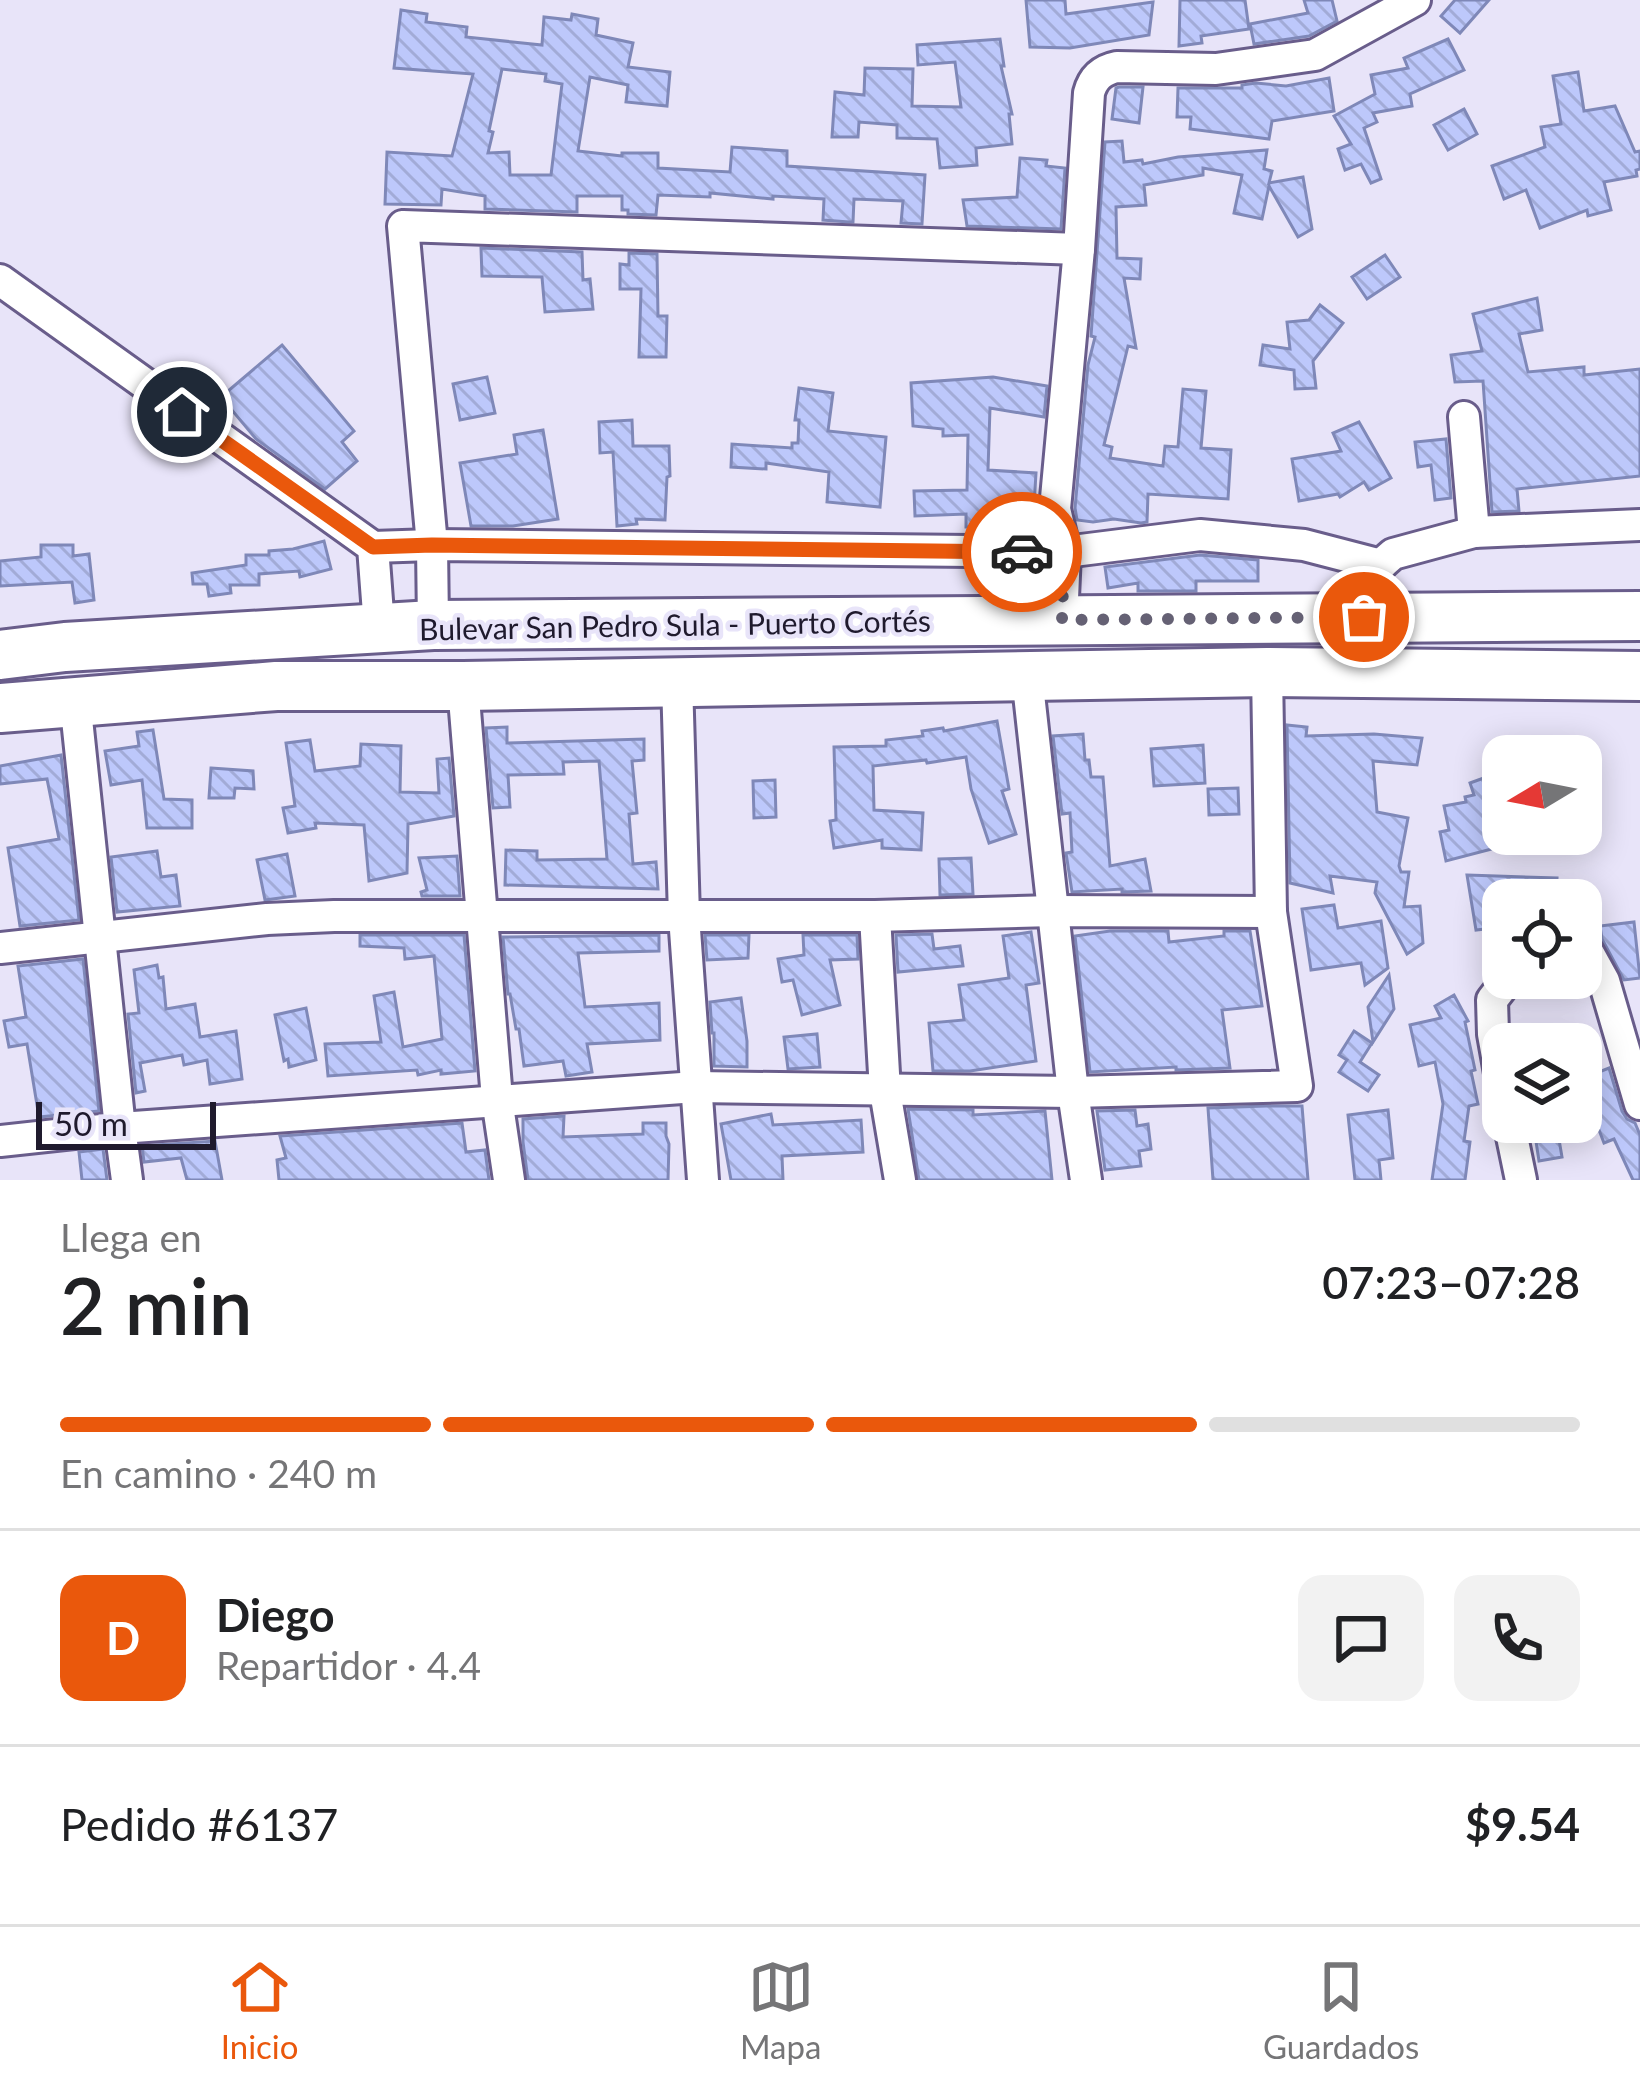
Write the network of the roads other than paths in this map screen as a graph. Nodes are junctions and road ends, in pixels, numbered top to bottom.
1 (1415, 0) edge
2 (1079, 249) junction
3 (0, 280) edge
4 (1464, 417) dead end
5 (1640, 525) edge
6 (1474, 532) junction
7 (432, 545) junction
8 (373, 547) junction
9 (1064, 552) junction
10 (1381, 565) junction
11 (1640, 616) edge
12 (1364, 617) junction
13 (1062, 620) junction
14 (433, 625) junction
15 (379, 627) junction
16 (0, 655) edge
17 (1268, 672) junction
18 (1027, 676) junction
19 (1640, 676) edge
20 (676, 681) junction
21 (463, 686) junction
22 (75, 700) junction
23 (0, 708) edge
24 (1052, 911) junction
25 (1271, 911) junction
26 (482, 916) junction
27 (685, 916) junction
28 (875, 916) junction
29 (100, 937) junction
30 (0, 948) edge
31 (1602, 977) edge
32 (696, 1087) junction
33 (884, 1091) junction
34 (1072, 1091) junction
35 (497, 1099) junction
36 (1640, 1104) edge
37 (120, 1128) junction
38 (0, 1141) edge
39 (1514, 1143) edge
40 (128, 1180) edge
41 (509, 1180) edge
42 (703, 1180) edge
43 (900, 1180) edge
44 (1086, 1180) edge
45 (1522, 1180) edge

1 - 2 street
2 - 7 street
2 - 9 street
3 - 8 street
4 - 6 street
5 - 6 street
6 - 10 street
7 - 8 street
7 - 9 street
7 - 14 street
8 - 15 street
9 - 10 street
9 - 13 street
10 - 12 street
11 - 12 highway, Bulevar San Pedro Sula - Puerto Cortés
12 - 13 highway, Bulevar San Pedro Sula - Puerto Cortés
13 - 14 highway, Bulevar San Pedro Sula - Puerto Cortés
14 - 15 highway, Bulevar San Pedro Sula - Puerto Cortés
15 - 16 highway, Bulevar San Pedro Sula - Puerto Cortés
17 - 18 highway, Bulevar San Pedro Sula - Puerto Cortés
17 - 19 highway, Bulevar San Pedro Sula - Puerto Cortés
17 - 25 street
18 - 20 highway, Bulevar San Pedro Sula - Puerto Cortés
18 - 24 street
20 - 21 highway, Bulevar San Pedro Sula - Puerto Cortés
20 - 27 street
21 - 22 highway, Bulevar San Pedro Sula - Puerto Cortés
21 - 26 street
22 - 23 highway, Bulevar San Pedro Sula - Puerto Cortés
22 - 29 street
24 - 25 street
24 - 28 street
24 - 34 street
25 - 34 street
26 - 27 street
26 - 29 street
26 - 35 street
27 - 28 street
27 - 32 street
28 - 33 street
29 - 30 street
29 - 37 street
31 - 36 street
32 - 33 street
32 - 35 street
32 - 42 street
33 - 34 street
33 - 43 street
34 - 44 street
35 - 37 street
35 - 41 street
37 - 38 street
37 - 40 street
39 - 45 street

